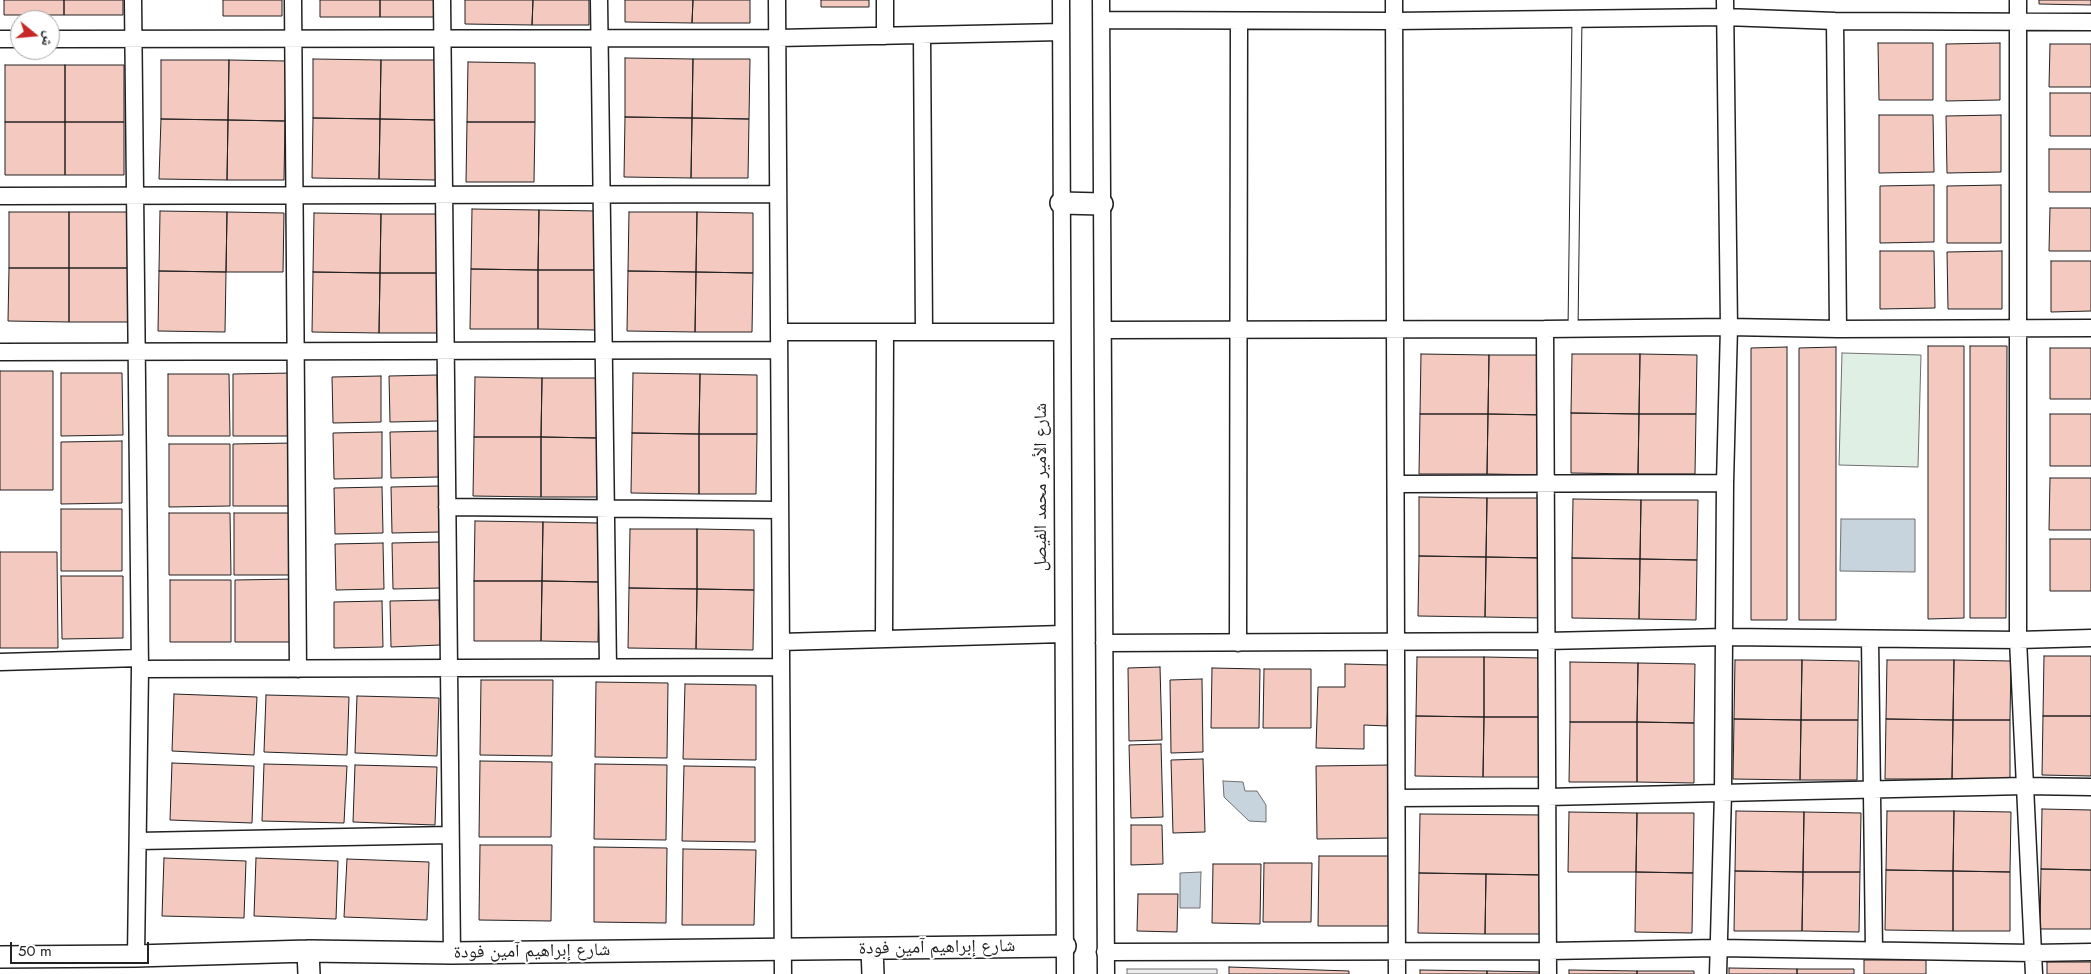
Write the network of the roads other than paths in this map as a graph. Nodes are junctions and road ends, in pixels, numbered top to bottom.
1 (133, 0) edge
2 (293, 0) edge
3 (442, 0) edge
4 (599, 0) edge
5 (777, 0) edge
6 (885, 0) edge
7 (1061, 0) edge
8 (1102, 0) edge
9 (1394, 0) edge
10 (1725, 0) edge
11 (2018, 0) edge
12 (1725, 16) junction
13 (1577, 18) junction
14 (1102, 20) junction
15 (1239, 21) junction
16 (1394, 21) junction
17 (1835, 21) junction
18 (2018, 22) junction
19 (2091, 22) edge
20 (1061, 32) junction
21 (885, 36) junction
22 (922, 36) junction
23 (134, 38) junction
24 (294, 38) junction
25 (442, 38) junction
26 (599, 38) junction
27 (778, 38) junction
28 (60, 39) edge
29 (602, 194) junction
30 (778, 194) junction
31 (135, 195) junction
32 (295, 195) junction
33 (443, 195) junction
34 (0, 196) edge
35 (1061, 203) junction
36 (1102, 204) junction
37 (1729, 327) junction
38 (1838, 328) junction
39 (2018, 328) junction
40 (2091, 328) edge
41 (1545, 329) junction
42 (1573, 329) junction
43 (1103, 330) junction
44 (1238, 330) junction
45 (1395, 330) junction
46 (779, 332) junction
47 (885, 332) junction
48 (924, 332) junction
49 (1062, 332) junction
50 (604, 350) junction
51 (780, 350) junction
52 (137, 351) junction
53 (296, 351) junction
54 (445, 351) junction
55 (0, 352) edge
56 (1725, 483) junction
57 (1396, 484) junction
58 (1546, 484) junction
59 (447, 507) junction
60 (606, 509) junction
61 (780, 510) junction
62 (1063, 634) junction
63 (1725, 638) junction
64 (1870, 638) junction
65 (2091, 638) edge
66 (884, 639) junction
67 (2018, 640) junction
68 (1546, 641) junction
69 (781, 642) junction
70 (1396, 642) junction
71 (1104, 643) junction
72 (1238, 643) junction
73 (0, 662) edge
74 (140, 664) junction
75 (608, 667) junction
76 (781, 667) junction
77 (449, 668) junction
78 (298, 669) junction
79 (2024, 786) junction
80 (2091, 787) edge
81 (1872, 790) junction
82 (1723, 793) junction
83 (1547, 797) junction
84 (1397, 798) junction
85 (450, 835) junction
86 (138, 841) junction
87 (1064, 946) junction
88 (872, 948) junction
89 (1718, 948) junction
90 (783, 949) junction
91 (1874, 950) junction
92 (308, 951) junction
93 (1548, 951) junction
94 (1105, 952) junction
95 (1397, 952) junction
96 (2091, 952) edge
97 (452, 953) junction
98 (2033, 953) junction
99 (136, 956) junction
100 (0, 957) edge
101 (309, 974) edge
102 (783, 974) edge
103 (873, 974) edge
104 (1064, 974) edge
105 (1106, 974) edge
106 (1398, 974) edge
107 (1548, 974) edge
108 (1718, 974) edge
109 (2034, 974) edge

1 - 23 street
2 - 24 street
3 - 25 street
4 - 26 street
5 - 27 street
6 - 21 street
7 - 20 street, شارع الأمير محمد الفيصل
8 - 14 street
9 - 16 street
10 - 12 street
11 - 18 street
12 - 13 street
12 - 17 street
12 - 37 street
13 - 16 street
13 - 42 lane
14 - 15 street
14 - 36 street
15 - 16 street
15 - 44 street
16 - 45 street
17 - 18 street
17 - 38 street
18 - 19 street
18 - 39 street
20 - 22 street
20 - 35 street, شارع الأمير محمد الفيصل
21 - 22 street
21 - 27 street
22 - 48 street
23 - 24 street
23 - 28 street
23 - 31 street
24 - 25 street
24 - 32 street
25 - 26 street
25 - 33 street
26 - 27 street
26 - 29 street
27 - 30 street
29 - 30 street
29 - 33 street
29 - 50 street
30 - 46 street
31 - 32 street
31 - 34 street
31 - 52 street
32 - 33 street
32 - 53 street
33 - 54 street
35 - 36 street
35 - 49 street, شارع الأمير محمد الفيصل
36 - 43 street
37 - 38 street
37 - 42 street
37 - 56 street
38 - 39 street
39 - 40 street
39 - 67 street
41 - 42 street
41 - 45 street
41 - 58 street
43 - 44 street
43 - 71 street
44 - 45 street
44 - 72 street
45 - 57 street
46 - 47 street
46 - 51 street
47 - 48 street
47 - 66 street
48 - 49 street
49 - 62 street, شارع الأمير محمد الفيصل
50 - 51 street
50 - 54 street
50 - 60 street
51 - 61 street
52 - 53 street
52 - 55 street
52 - 74 street
53 - 54 street
53 - 78 street
54 - 59 street
56 - 58 street
56 - 63 street
57 - 58 street
57 - 70 street
58 - 68 street
59 - 60 street
59 - 77 street
60 - 61 street
60 - 75 street
61 - 69 street
62 - 66 street
62 - 87 street, شارع الأمير محمد الفيصل
63 - 64 street
63 - 68 street
63 - 82 street
64 - 67 street
64 - 81 street
65 - 67 street
66 - 69 street
67 - 79 street
68 - 70 street
68 - 83 street
69 - 76 street
70 - 72 street
70 - 84 street
71 - 72 street
71 - 94 street
73 - 74 street
74 - 78 street
74 - 86 street
75 - 76 street
75 - 77 street
76 - 90 street
77 - 78 street
77 - 85 street
79 - 80 street
79 - 81 street
79 - 98 street
81 - 82 street
81 - 91 street
82 - 83 street
82 - 89 street
83 - 84 street
83 - 93 street
84 - 95 street
85 - 86 street
85 - 97 street
86 - 99 street
87 - 88 street, شارع إبراهيم آمين فودة
87 - 104 street, شارع الأمير محمد الفيصل
88 - 90 street, شارع إبراهيم آمين فودة
88 - 103 street
89 - 91 street
89 - 93 street
89 - 108 street
90 - 97 street, شارع إبراهيم آمين فودة
90 - 102 street
91 - 98 street
92 - 97 street, شارع إبراهيم آمين فودة
92 - 99 street, شارع إبراهيم آمين فودة
92 - 101 street
93 - 95 street
93 - 107 street
94 - 95 street
94 - 105 street
95 - 106 street
96 - 98 street
98 - 109 street
99 - 100 street, شارع إبراهيم آمين فودة

